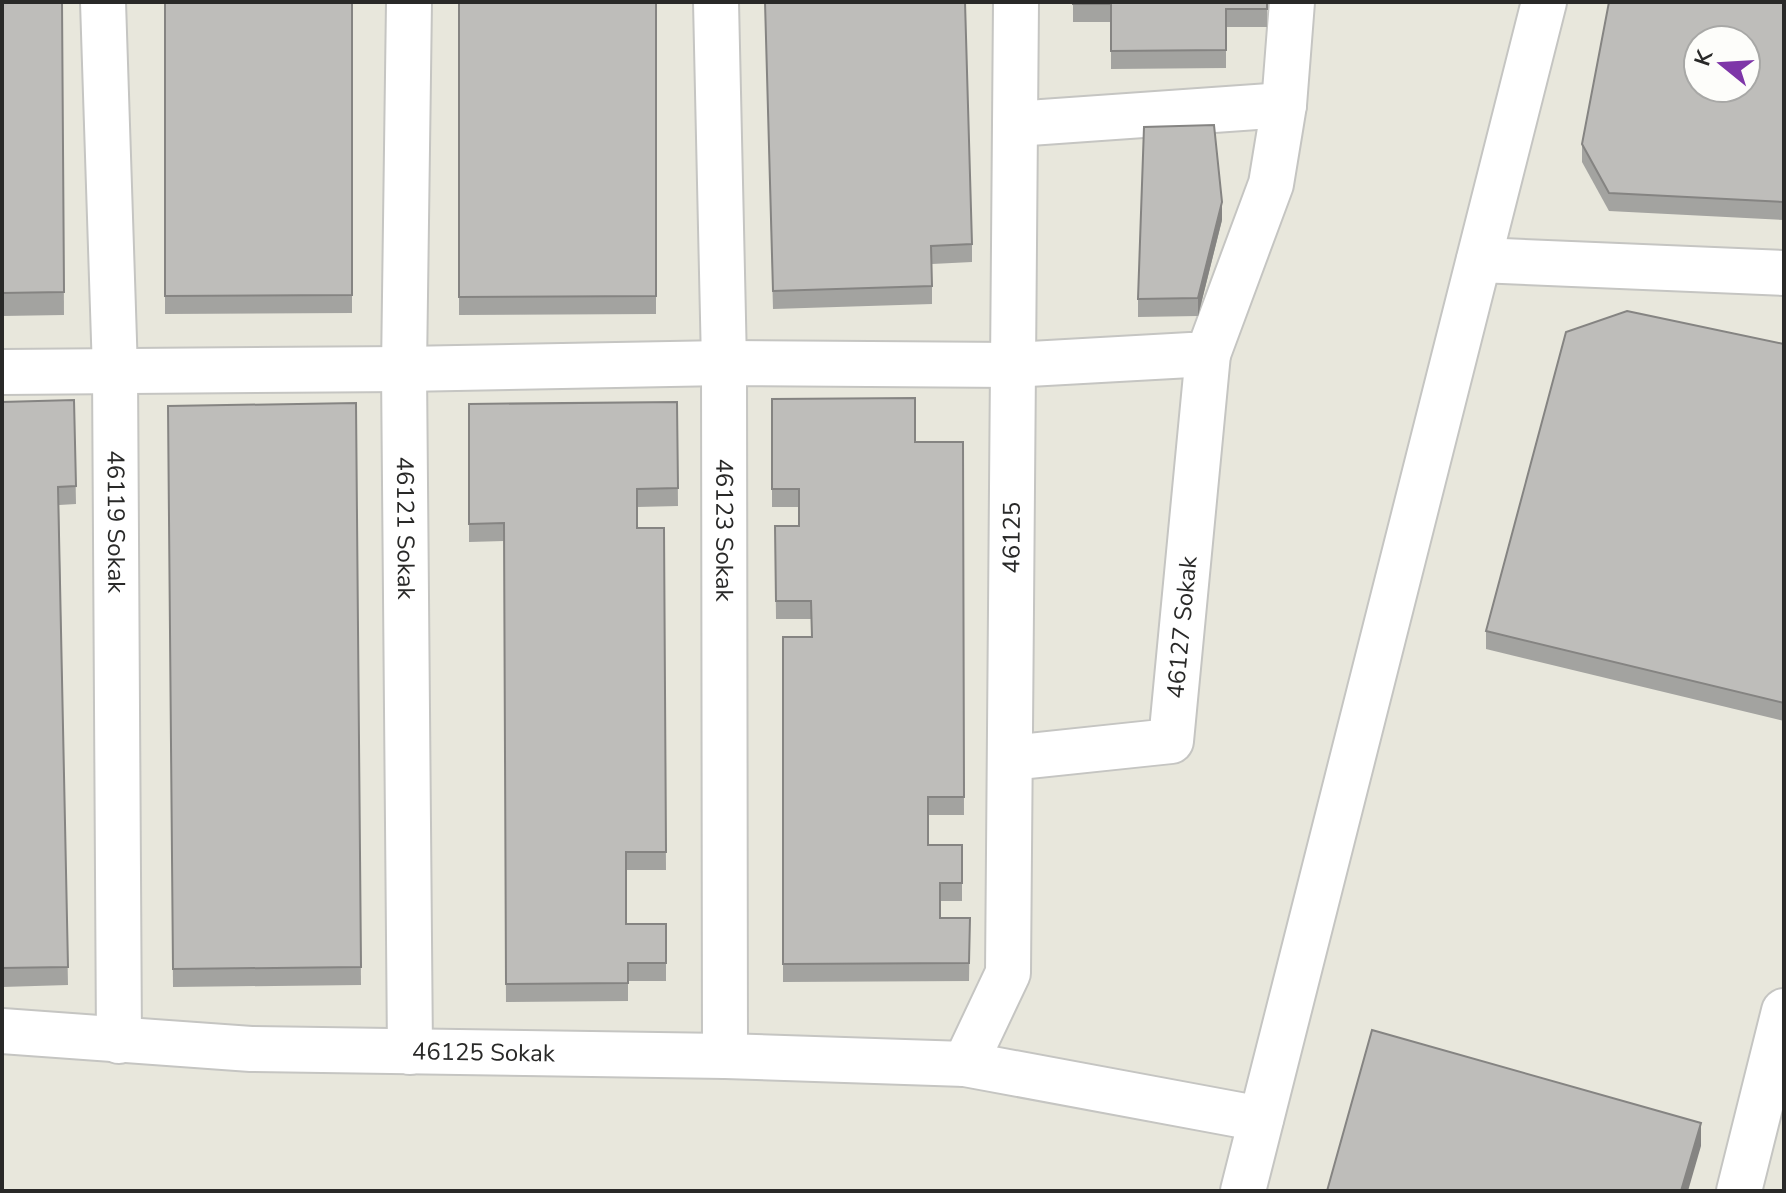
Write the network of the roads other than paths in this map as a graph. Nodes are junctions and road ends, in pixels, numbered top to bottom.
1 (103, 2) edge
2 (409, 2) edge
3 (716, 2) edge
4 (1016, 2) edge
5 (1292, 2) edge
6 (1544, 2) edge
7 (1284, 105) junction
8 (1015, 124) junction
9 (1479, 260) junction
10 (1784, 273) edge
11 (1208, 354) junction
12 (724, 363) junction
13 (1013, 365) junction
14 (404, 369) junction
15 (115, 371) junction
16 (2, 372) edge
17 (1010, 758) junction
18 (1784, 1011) edge
19 (2, 1031) edge
20 (119, 1041) junction
21 (410, 1052) junction
22 (725, 1056) junction
23 (965, 1064) junction
24 (1261, 1119) junction
25 (1243, 1191) edge
26 (1739, 1191) edge

1 - 15 street, 46119 Sokak
2 - 14 street, 46121 Sokak
3 - 12 street, 46123 Sokak
4 - 8 street, 46125
5 - 7 street, 46127 Sokak
6 - 9 street
7 - 8 street
7 - 11 street, 46127 Sokak
8 - 13 street, 46125
9 - 10 street
9 - 24 street
11 - 13 street
11 - 17 street, 46127 Sokak
12 - 13 street
12 - 14 street
12 - 22 street, 46123 Sokak
13 - 17 street, 46125
14 - 15 street
14 - 21 street, 46121 Sokak
15 - 16 street
15 - 20 street, 46119 Sokak
17 - 23 street, 46125
18 - 26 street
19 - 20 street, 46125 Sokak
20 - 21 street, 46125 Sokak
21 - 22 street, 46125 Sokak
22 - 23 street, 46125 Sokak
23 - 24 street, 46125 Sokak
24 - 25 street

